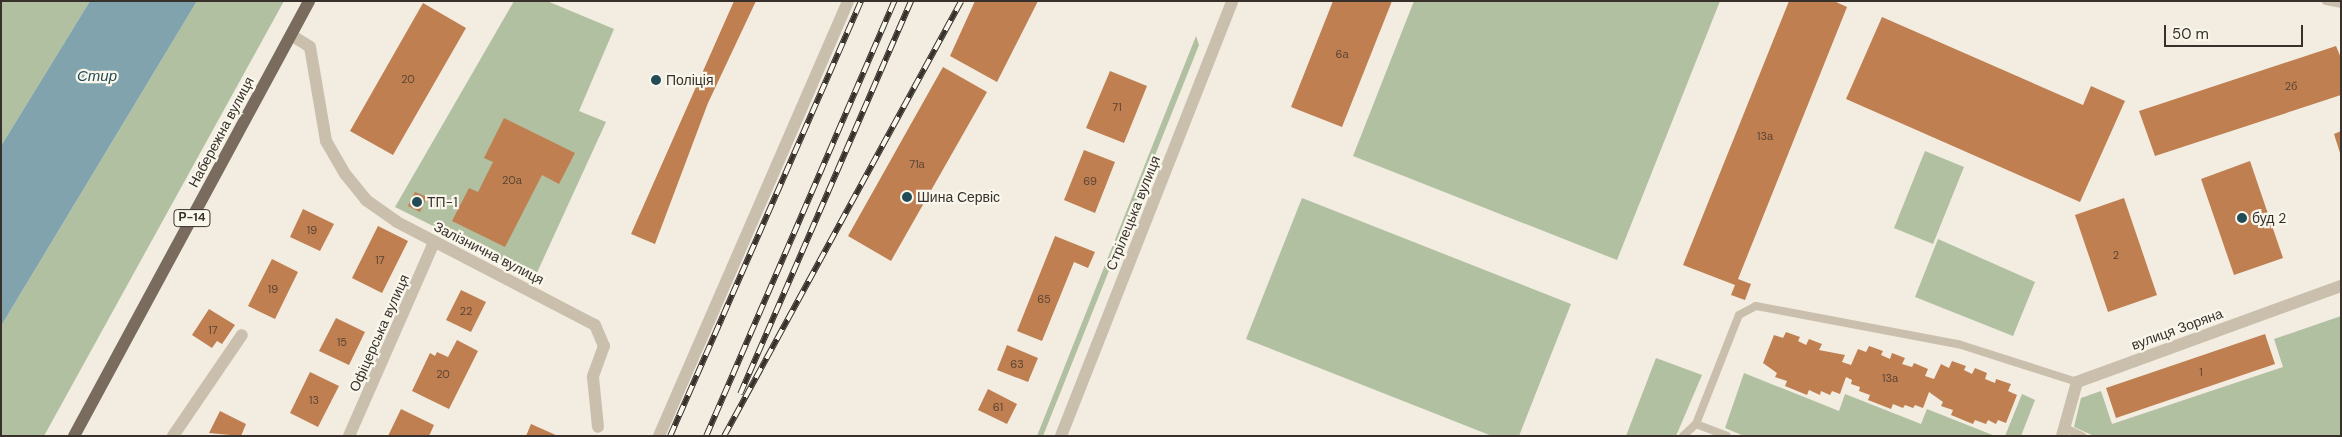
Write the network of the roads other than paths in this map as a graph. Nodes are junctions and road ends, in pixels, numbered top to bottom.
1 (309, 1) edge
2 (848, 1) edge
3 (1232, 1) edge
4 (2326, 1) edge
5 (2341, 4) edge
6 (291, 35) junction
7 (434, 242) junction
8 (2341, 286) edge
9 (242, 335) dead end
10 (2076, 382) junction
11 (1696, 424) junction
12 (598, 427) dead end
13 (2064, 432) edge
14 (74, 436) edge
15 (173, 436) edge
16 (349, 436) edge
17 (659, 436) edge
18 (1061, 436) edge
19 (1683, 436) edge
20 (1727, 436) edge
21 (2082, 436) edge

1 - 6 main road, Набережна вулиця / Р-14
2 - 17 street
3 - 18 street, Стрілецька вулиця
4 - 5 lane
6 - 7 street, Залізнична вулиця
6 - 14 main road, Набережна вулиця / Р-14
7 - 12 street, Залізнична вулиця
7 - 16 street, Офіцерська вулиця
8 - 10 street, вулиця Зоряна
9 - 15 street
10 - 11 lane
10 - 13 street
11 - 19 lane
11 - 20 lane
13 - 21 lane

